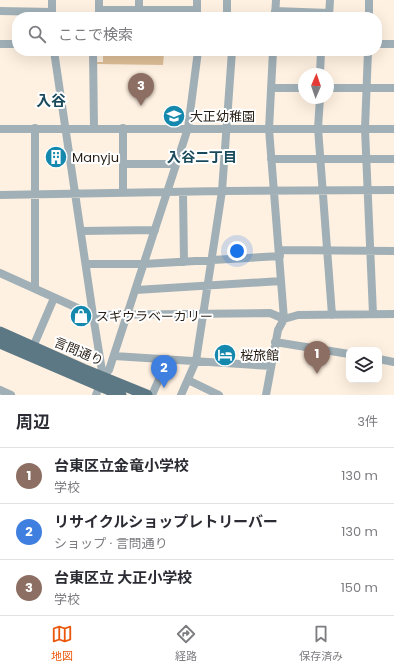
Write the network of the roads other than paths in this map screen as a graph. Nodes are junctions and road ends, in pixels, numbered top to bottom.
1 (52, 0) edge
2 (99, 0) edge
3 (139, 0) edge
4 (197, 0) edge
5 (227, 0) edge
6 (276, 0) edge
7 (330, 0) edge
8 (369, 0) edge
9 (0, 11) edge
10 (17, 12) edge
11 (52, 12) edge
12 (99, 12) edge
13 (139, 12) edge
14 (197, 12) edge
15 (227, 12) edge
16 (275, 12) edge
17 (329, 12) edge
18 (369, 12) edge
19 (0, 44) edge
20 (12, 44) edge
21 (382, 44) edge
22 (394, 44) edge
23 (55, 56) edge
24 (93, 56) edge
25 (197, 56) edge
26 (232, 56) edge
27 (273, 56) edge
28 (321, 56) edge
29 (368, 56) edge
30 (320, 68) edge
31 (271, 88) junction
32 (298, 88) edge
33 (334, 88) edge
34 (394, 88) edge
35 (367, 89) junction
36 (320, 104) edge
37 (35, 128) junction
38 (94, 128) junction
39 (123, 128) junction
40 (188, 128) junction
41 (318, 128) junction
42 (0, 129) edge
43 (66, 129) junction
44 (225, 129) junction
45 (269, 129) junction
46 (365, 129) junction
47 (394, 129) edge
48 (271, 159) junction
49 (321, 160) junction
50 (366, 160) junction
51 (394, 160) edge
52 (123, 164) junction
53 (176, 164) junction
54 (273, 190) junction
55 (323, 190) junction
56 (368, 190) junction
57 (394, 190) edge
58 (222, 191) junction
59 (167, 192) junction
60 (183, 192) junction
61 (123, 193) junction
62 (75, 194) junction
63 (0, 195) edge
64 (35, 195) junction
65 (155, 230) junction
66 (81, 231) junction
67 (326, 250) junction
68 (370, 251) junction
69 (394, 251) edge
70 (279, 253) junction
71 (211, 260) junction
72 (184, 262) junction
73 (86, 264) junction
74 (144, 264) junction
75 (0, 273) edge
76 (281, 281) junction
77 (207, 286) junction
78 (35, 288) junction
79 (136, 290) junction
80 (54, 298) junction
81 (128, 314) junction
82 (203, 314) junction
83 (373, 314) junction
84 (394, 314) edge
85 (93, 315) junction
86 (332, 315) junction
87 (284, 319) junction
88 (0, 332) edge
89 (276, 342) junction
90 (0, 343) edge
91 (33, 347) junction
92 (346, 354) edge
93 (114, 356) junction
94 (168, 359) junction
95 (382, 360) edge
96 (196, 361) junction
97 (394, 362) edge
98 (271, 366) junction
99 (188, 380) junction
100 (100, 386) edge
101 (0, 390) edge
102 (11, 395) edge
103 (121, 395) edge
104 (147, 395) edge
105 (152, 395) edge
106 (181, 395) edge
107 (219, 395) edge
108 (266, 395) edge

1 - 11 street
2 - 12 street
3 - 13 street
4 - 14 street
5 - 15 street
6 - 16 street
7 - 17 street
8 - 18 street
9 - 10 street
19 - 20 street
21 - 22 street
23 - 43 street
24 - 38 street
25 - 40 street
26 - 44 street
27 - 31 street
28 - 30 street
29 - 35 street
31 - 32 street
31 - 45 street
33 - 35 street
34 - 35 street
35 - 46 street
36 - 41 street
37 - 42 street
37 - 43 street
37 - 64 street
38 - 39 street
38 - 43 street
39 - 40 street
39 - 52 street
40 - 44 street
40 - 53 street
41 - 45 street
41 - 46 street
41 - 49 street
43 - 62 street
44 - 45 street
44 - 58 street
45 - 48 street
46 - 47 street
46 - 50 street
48 - 49 street
48 - 54 street
49 - 50 street
49 - 55 street
50 - 51 street
50 - 56 street
52 - 53 street
52 - 61 street
53 - 59 street
54 - 55 street
54 - 58 street
54 - 70 street
55 - 56 street
55 - 67 street
56 - 57 street
56 - 68 street
58 - 60 street
58 - 71 street
59 - 60 street
59 - 61 street
59 - 65 street
60 - 72 street
61 - 62 street
62 - 64 street
62 - 66 street
63 - 64 street
64 - 78 street
65 - 66 street
65 - 74 street
66 - 73 street
67 - 68 street
67 - 70 street
67 - 86 street
68 - 69 street
68 - 83 street
70 - 71 street
70 - 76 street
71 - 72 street
71 - 77 street
72 - 74 street
73 - 74 street
73 - 85 street
74 - 79 street
75 - 78 street
76 - 77 street
76 - 87 street
77 - 79 street
77 - 82 street
78 - 80 street
79 - 81 street
80 - 85 street
80 - 91 street
81 - 82 street
81 - 85 street
81 - 93 street
82 - 87 street
82 - 96 street
83 - 84 street
83 - 86 street
85 - 100 street
86 - 87 street
87 - 89 street
88 - 91 main road, 言問通り
89 - 92 street
89 - 98 street
90 - 100 main road, 言問通り
91 - 100 main road, 言問通り
93 - 94 street
93 - 100 street
94 - 96 street
94 - 105 street
95 - 97 street
96 - 98 street
96 - 99 street
98 - 108 street
99 - 106 street
99 - 107 street
100 - 103 main road, 言問通り
100 - 104 main road, 言問通り
101 - 102 street

